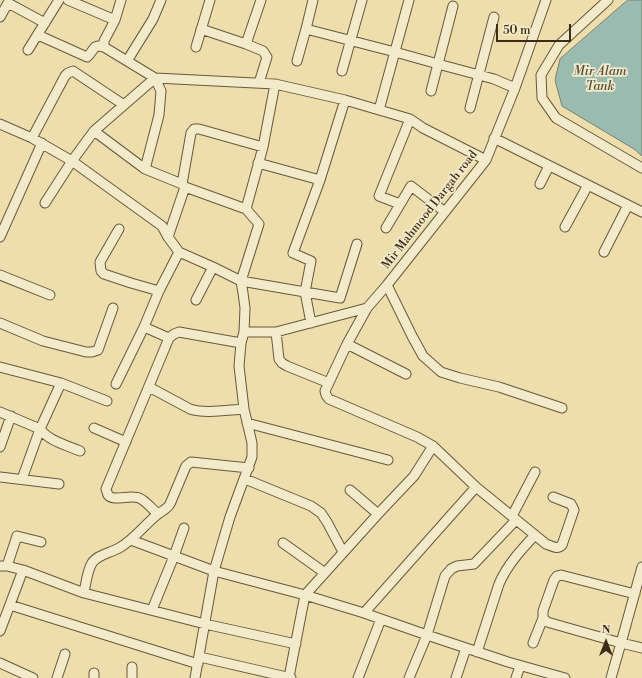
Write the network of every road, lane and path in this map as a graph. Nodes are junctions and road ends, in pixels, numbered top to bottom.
1 (59, 0) edge
2 (68, 0) edge
3 (121, 0) edge
4 (161, 0) edge
5 (210, 0) edge
6 (261, 0) edge
7 (313, 0) edge
8 (362, 0) edge
9 (409, 0) edge
10 (546, 0) edge
11 (608, 0) edge
12 (5, 1) edge
13 (453, 6) dead end
14 (0, 17) edge
15 (494, 17) dead end
16 (115, 20) junction
17 (45, 23) junction
18 (201, 29) junction
19 (306, 29) junction
20 (38, 35) junction
21 (351, 40) junction
22 (246, 44) junction
23 (104, 47) junction
24 (196, 47) dead end
25 (28, 50) dead end
26 (395, 52) junction
27 (127, 61) junction
28 (297, 61) dead end
29 (438, 64) junction
30 (342, 71) dead end
31 (479, 75) junction
32 (155, 78) junction
33 (259, 83) junction
34 (275, 84) junction
35 (515, 88) junction
36 (431, 91) dead end
37 (345, 100) junction
38 (124, 105) junction
39 (470, 108) dead end
40 (379, 110) junction
41 (410, 119) junction
42 (0, 124) edge
43 (94, 131) junction
44 (32, 138) junction
45 (494, 138) junction
46 (42, 144) junction
47 (263, 147) junction
48 (486, 160) junction
49 (72, 161) junction
50 (258, 163) junction
51 (549, 166) junction
52 (642, 168) edge
53 (145, 169) junction
54 (320, 180) junction
55 (540, 184) dead end
56 (588, 185) junction
57 (183, 186) junction
58 (44, 203) dead end
59 (400, 204) junction
60 (628, 205) junction
61 (246, 210) junction
62 (445, 212) junction
63 (642, 212) edge
64 (565, 227) dead end
65 (386, 228) dead end
66 (119, 229) dead end
67 (0, 237) edge
68 (168, 237) junction
69 (357, 244) dead end
70 (179, 252) junction
71 (604, 252) dead end
72 (212, 267) junction
73 (0, 275) edge
74 (241, 281) junction
75 (387, 285) junction
76 (159, 291) junction
77 (305, 292) junction
78 (50, 295) dead end
79 (196, 300) dead end
80 (113, 308) dead end
81 (367, 308) junction
82 (0, 323) edge
83 (311, 323) junction
84 (144, 327) junction
85 (244, 332) junction
86 (276, 332) junction
87 (169, 338) junction
88 (241, 343) junction
89 (347, 344) junction
90 (0, 367) edge
91 (406, 374) dead end
92 (62, 383) junction
93 (329, 383) junction
94 (116, 384) dead end
95 (149, 387) junction
96 (107, 401) dead end
97 (562, 408) dead end
98 (244, 409) junction
99 (0, 412) edge
100 (11, 416) junction
101 (247, 423) junction
102 (94, 428) dead end
103 (40, 429) junction
104 (126, 442) junction
105 (433, 446) junction
106 (0, 447) edge
107 (80, 451) dead end
108 (388, 460) dead end
109 (249, 468) junction
110 (535, 472) dead end
111 (0, 477) edge
112 (22, 479) junction
113 (245, 479) junction
114 (59, 484) dead end
115 (476, 487) junction
116 (350, 490) dead end
117 (553, 497) dead end
118 (158, 514) junction
119 (378, 514) junction
120 (514, 518) junction
121 (184, 528) dead end
122 (535, 535) junction
123 (131, 540) junction
124 (41, 542) dead end
125 (283, 543) dead end
126 (343, 552) junction
127 (174, 556) junction
128 (4, 566) edge
129 (642, 567) edge
130 (24, 570) junction
131 (214, 571) junction
132 (325, 573) junction
133 (84, 593) junction
134 (635, 594) junction
135 (305, 595) junction
136 (10, 605) junction
137 (152, 610) junction
138 (364, 612) junction
139 (543, 618) junction
140 (381, 619) junction
141 (205, 624) junction
142 (0, 631) edge
143 (427, 636) junction
144 (533, 643) dead end
145 (621, 643) junction
146 (296, 644) junction
147 (466, 648) junction
148 (642, 648) edge
149 (477, 652) junction
150 (64, 654) dead end
151 (199, 661) junction
152 (0, 663) edge
153 (520, 666) junction
154 (132, 668) dead end
155 (33, 678) edge
156 (57, 678) edge
157 (132, 678) edge
158 (195, 678) edge
159 (290, 678) edge
160 (358, 678) edge
161 (409, 678) edge
162 (456, 678) edge
163 (516, 678) edge
164 (565, 678) edge
165 (611, 678) edge

1 - 17 street
2 - 16 street
3 - 16 street
4 - 27 street
5 - 18 street
6 - 22 street
7 - 19 street
8 - 21 street
9 - 26 street
10 - 35 street, Mir Mahmood Dargah road
11 - 52 street
12 - 14 street
12 - 17 street
13 - 29 street
15 - 31 street
16 - 23 street
17 - 20 street
18 - 22 street
18 - 24 street
19 - 21 street
19 - 28 street
20 - 23 street
20 - 25 street
21 - 26 street
21 - 30 street
22 - 33 street
23 - 27 street
26 - 29 street
26 - 40 street
27 - 32 street
29 - 31 street
29 - 36 street
31 - 35 street
31 - 39 street
32 - 33 street
32 - 38 street
32 - 53 street
33 - 34 street
34 - 37 street
34 - 47 street
35 - 45 street, Mir Mahmood Dargah road
37 - 40 street
37 - 54 street
38 - 43 street
38 - 44 street
40 - 41 street
41 - 48 street
41 - 59 street
42 - 44 street
43 - 49 street
43 - 53 street
44 - 46 street
45 - 48 street, Mir Mahmood Dargah road
45 - 51 street
46 - 49 street
46 - 67 street
47 - 50 street
47 - 57 street
48 - 62 street, Mir Mahmood Dargah road
49 - 58 street
49 - 68 street
50 - 54 street
50 - 61 street
51 - 55 street
51 - 56 street
53 - 57 street
54 - 77 street
56 - 60 street
56 - 64 street
57 - 61 street
57 - 68 street
59 - 62 street
59 - 65 street
60 - 63 street
60 - 71 street
61 - 74 street
62 - 75 street, Mir Mahmood Dargah road
66 - 76 street
68 - 70 street
69 - 77 street
70 - 72 street
70 - 76 street
72 - 74 street
72 - 79 street
73 - 78 street
74 - 77 street
74 - 85 street
75 - 81 street
75 - 97 street, Mir Mahmood Dargah road
76 - 84 street
77 - 83 street
80 - 82 street
81 - 83 street
81 - 89 street
83 - 86 street
84 - 87 street
84 - 94 street
85 - 86 street
85 - 88 street
86 - 93 street
87 - 88 street
87 - 95 street
88 - 98 street
89 - 91 street
89 - 93 street
90 - 92 street
92 - 96 street
92 - 103 street
93 - 105 street
95 - 98 street
95 - 104 street
98 - 101 street
99 - 100 street
100 - 103 street
100 - 106 street
101 - 108 street
101 - 109 street
102 - 104 street
103 - 107 street
103 - 112 street
104 - 118 street
105 - 115 street
105 - 119 street
109 - 113 street
109 - 118 street
110 - 120 street
111 - 112 street
112 - 114 street
113 - 126 street
113 - 131 street
115 - 120 street
115 - 138 street
116 - 119 street
117 - 122 street
118 - 123 street
119 - 126 street
120 - 122 street
120 - 143 street
121 - 127 street
122 - 149 street
123 - 127 street
123 - 133 street
124 - 128 street
125 - 132 street
126 - 132 street
127 - 131 street
127 - 137 street
128 - 130 street
129 - 134 street
130 - 133 street
130 - 136 street
131 - 135 street
131 - 141 street
132 - 135 street
133 - 137 street
134 - 139 street
134 - 145 street
135 - 138 street
135 - 146 street
136 - 142 street
136 - 151 street
137 - 141 street
138 - 140 street
139 - 144 street
139 - 145 street
140 - 143 street
140 - 160 street
141 - 146 street
141 - 151 street
143 - 147 street
143 - 161 street
145 - 148 street
145 - 165 street
146 - 159 street
147 - 149 street
147 - 162 street
149 - 153 street
150 - 156 street
151 - 158 street
151 - 159 street
152 - 155 street
153 - 163 street
153 - 164 street
154 - 157 street

